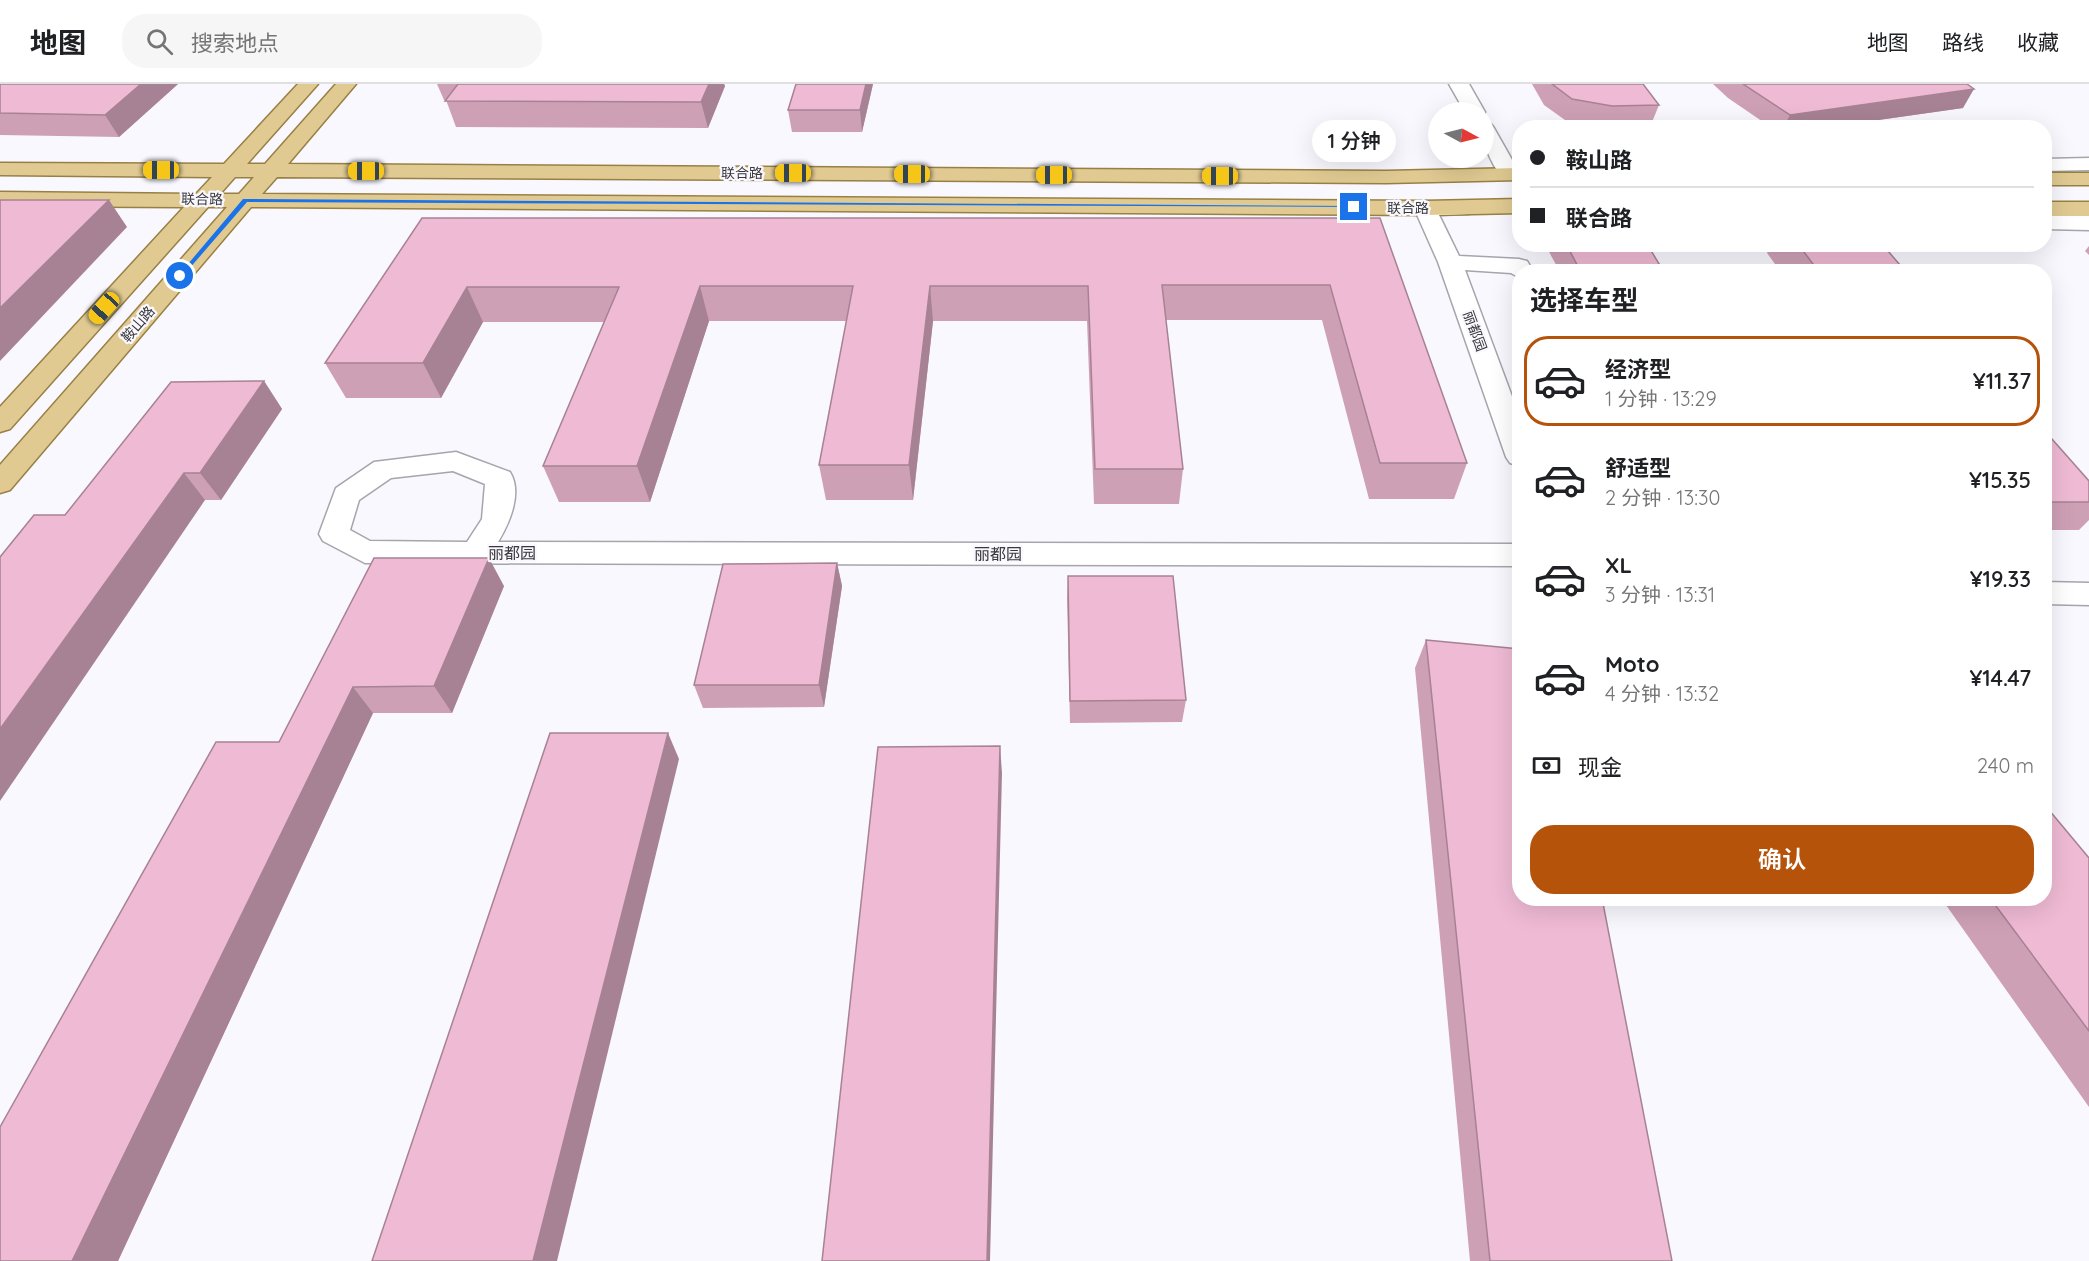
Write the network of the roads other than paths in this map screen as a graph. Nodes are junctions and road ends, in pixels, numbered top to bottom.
1 (308, 84) edge
2 (346, 84) edge
3 (1459, 84) edge
4 (1469, 102) edge
5 (1494, 143) edge
6 (2089, 164) edge
7 (2052, 165) edge
8 (0, 169) edge
9 (230, 170) junction
10 (271, 170) junction
11 (1512, 171) edge
12 (1512, 174) edge
13 (2052, 178) edge
14 (2089, 179) edge
15 (0, 199) edge
16 (204, 199) junction
17 (245, 200) junction
18 (1512, 206) edge
19 (1425, 208) junction
20 (2052, 209) edge
21 (2089, 209) edge
22 (1512, 211) edge
23 (2052, 222) edge
24 (2089, 223) edge
25 (1450, 262) junction
26 (1512, 266) edge
27 (0, 423) edge
28 (1512, 435) edge
29 (0, 483) edge
30 (476, 553) junction
31 (1512, 555) edge
32 (2052, 594) edge
33 (2089, 594) edge

1 - 9 main road
2 - 10 main road, 鞍山路
3 - 4 street
5 - 11 street
6 - 7 street
8 - 9 main road, 联合路
9 - 10 main road, 联合路
9 - 16 main road
10 - 12 main road, 联合路
10 - 17 main road, 鞍山路
13 - 14 main road
15 - 16 main road, 联合路
16 - 17 main road, 联合路
16 - 27 main road
17 - 19 main road, 联合路
17 - 29 main road, 鞍山路
18 - 19 main road, 联合路
19 - 22 street
19 - 25 street, 丽都园
20 - 21 main road
23 - 24 street
25 - 26 street
25 - 28 street, 丽都园
30 - 30 street, 丽都园
30 - 31 street, 丽都园
32 - 33 street

